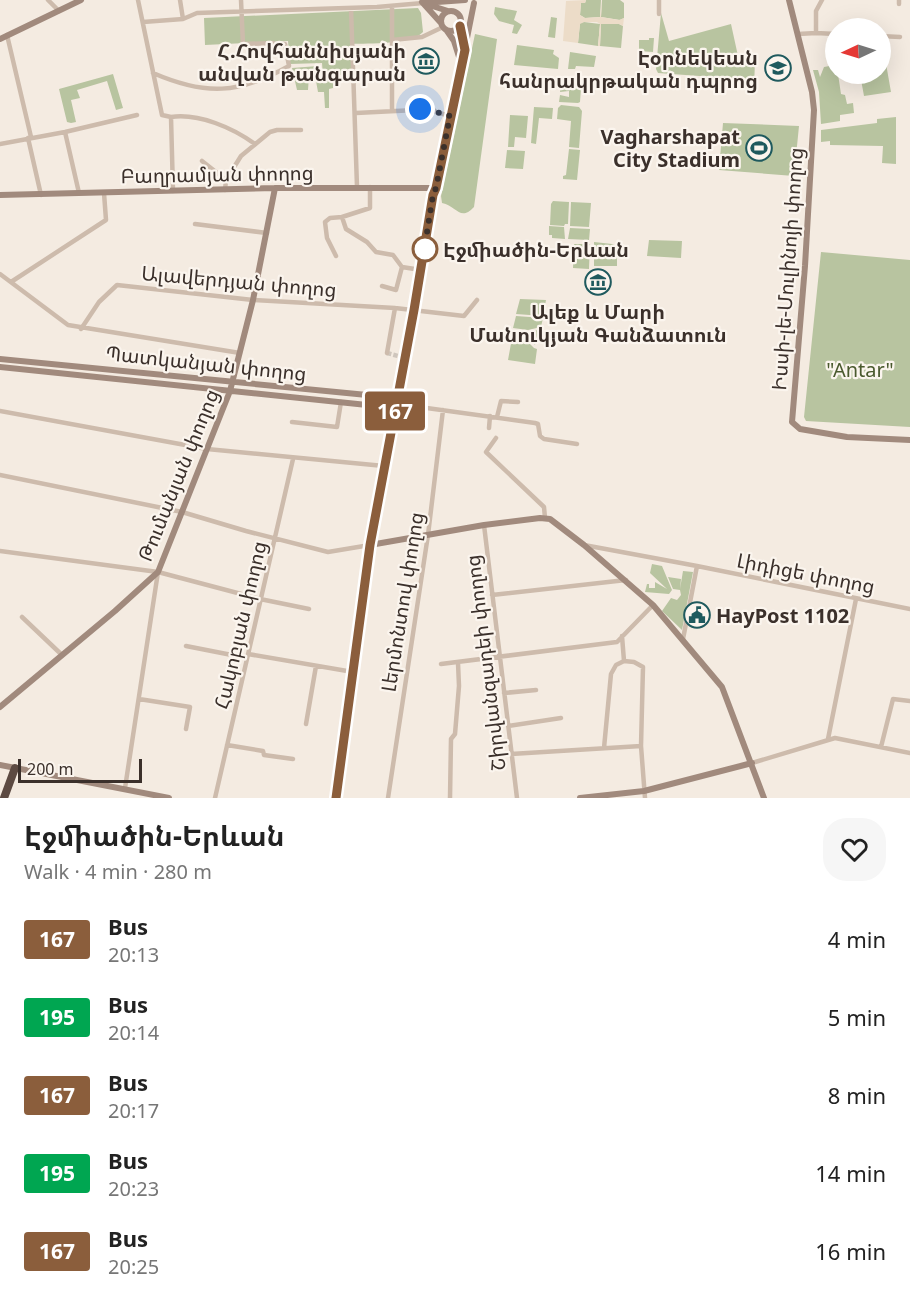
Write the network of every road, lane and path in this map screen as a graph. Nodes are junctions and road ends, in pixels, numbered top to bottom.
1 (48, 0) edge
2 (81, 0) edge
3 (138, 0) edge
4 (180, 0) edge
5 (241, 0) edge
6 (377, 0) edge
7 (659, 0) edge
8 (789, 0) edge
9 (822, 0) edge
10 (422, 1) edge
11 (471, 1) edge
12 (377, 6) junction
13 (392, 6) junction
14 (351, 8) junction
15 (59, 11) junction
16 (451, 11) junction
17 (242, 13) junction
18 (659, 14) dead end
19 (183, 19) junction
20 (143, 22) junction
21 (461, 24) junction
22 (444, 27) junction
23 (816, 33) junction
24 (825, 33) edge
25 (798, 34) junction
26 (7, 35) junction
27 (891, 37) edge
28 (900, 37) dead end
29 (0, 39) edge
30 (392, 40) junction
31 (465, 50) junction
32 (461, 66) junction
33 (153, 73) junction
34 (392, 111) junction
35 (356, 113) junction
36 (137, 114) dead end
37 (450, 116) junction
38 (171, 117) junction
39 (301, 130) dead end
40 (65, 132) junction
41 (29, 138) junction
42 (0, 144) edge
43 (255, 144) junction
44 (202, 161) dead end
45 (226, 180) junction
46 (357, 187) junction
47 (370, 187) junction
48 (275, 188) junction
49 (436, 188) junction
50 (225, 189) junction
51 (172, 191) junction
52 (78, 193) junction
53 (104, 193) junction
54 (0, 195) edge
55 (41, 195) junction
56 (342, 217) junction
57 (195, 224) dead end
58 (267, 233) junction
59 (336, 256) dead end
60 (402, 267) junction
61 (421, 270) junction
62 (0, 274) edge
63 (11, 282) junction
64 (382, 286) dead end
65 (253, 300) junction
66 (477, 300) dead end
67 (394, 308) junction
68 (414, 310) junction
69 (81, 329) junction
70 (240, 352) junction
71 (387, 354) dead end
72 (398, 356) tunnel mouth
73 (406, 357) junction
74 (0, 359) edge
75 (19, 365) junction
76 (0, 367) edge
77 (232, 382) junction
78 (230, 391) junction
79 (398, 398) junction
80 (341, 402) junction
81 (518, 402) dead end
82 (405, 405) junction
83 (396, 408) junction
84 (443, 410) junction
85 (0, 411) edge
86 (490, 416) junction
87 (497, 417) junction
88 (292, 422) dead end
89 (489, 428) dead end
90 (496, 438) dead end
91 (910, 440) edge
92 (577, 444) dead end
93 (207, 449) junction
94 (293, 459) junction
95 (384, 466) junction
96 (0, 476) edge
97 (182, 512) junction
98 (545, 518) junction
99 (484, 525) junction
100 (428, 535) junction
101 (275, 538) junction
102 (584, 544) junction
103 (370, 545) junction
104 (0, 551) edge
105 (697, 566) junction
106 (158, 572) junction
107 (626, 580) junction
108 (492, 595) junction
109 (260, 599) junction
110 (856, 599) junction
111 (653, 605) junction
112 (309, 609) dead end
113 (910, 609) edge
114 (22, 618) dead end
115 (622, 636) junction
116 (683, 639) junction
117 (186, 646) dead end
118 (62, 655) junction
119 (247, 656) junction
120 (499, 657) junction
121 (624, 661) junction
122 (458, 663) junction
123 (441, 664) dead end
124 (316, 666) junction
125 (352, 672) junction
126 (536, 690) dead end
127 (504, 693) junction
128 (139, 699) junction
129 (910, 701) edge
130 (0, 707) edge
131 (561, 718) dead end
132 (306, 724) dead end
133 (508, 726) junction
134 (186, 729) dead end
135 (828, 739) junction
136 (228, 745) junction
137 (641, 746) junction
138 (881, 747) junction
139 (604, 748) junction
140 (910, 753) edge
141 (512, 754) junction
142 (293, 759) dead end
143 (752, 763) junction
144 (0, 765) edge
145 (15, 768) junction
146 (125, 789) junction
147 (645, 794) edge
148 (4, 798) edge
149 (169, 798) edge
150 (216, 798) edge
151 (336, 798) edge
152 (388, 798) edge
153 (450, 798) edge
154 (517, 798) edge
155 (580, 798) edge
156 (765, 798) edge

1 - 15 street
2 - 15 main road
3 - 20 street
4 - 19 street
5 - 17 street
6 - 12 street
7 - 18 street
8 - 25 main road, Իսսի-լե-Մուլինոյի փողոց
9 - 23 street
10 - 11 main road
10 - 13 street
10 - 16 main road
10 - 22 main road
11 - 16 main road
11 - 21 main road
11 - 31 main road
12 - 13 street
12 - 14 street
13 - 30 street
14 - 17 street
14 - 35 street
15 - 26 main road
16 - 21 main road
16 - 22 main road
17 - 19 street
17 - 33 street
19 - 20 street
20 - 33 street
21 - 22 main road
21 - 31 main road
22 - 30 street
22 - 32 main road
23 - 24 street
23 - 25 street
25 - 91 main road, Իսսի-լե-Մուլինոյի փողոց
26 - 29 main road
26 - 41 street
27 - 28 street
30 - 34 street
31 - 32 main road
32 - 37 main road
33 - 38 street
34 - 35 street
34 - 37 street
35 - 46 street
36 - 40 street
37 - 49 main road
38 - 43 street
38 - 51 street
39 - 43 street
40 - 41 street
40 - 52 street
41 - 42 street
41 - 55 street
43 - 45 street
44 - 45 street
45 - 50 street
46 - 47 main road, Բաղրամյան փողոց
46 - 48 main road, Բաղրամյան փողոց
47 - 49 main road, Բաղրամյան փողոց
47 - 56 street
48 - 50 main road, Բաղրամյան փողոց
48 - 58 main road, Թումանյան փողոց
49 - 61 main road
50 - 51 main road, Բաղրամյան փողոց
51 - 53 main road, Բաղրամյան փողոց
52 - 53 main road, Բաղրամյան փողոց
52 - 55 main road, Բաղրամյան փողոց
53 - 63 street
54 - 55 main road, Բաղրամյան փողոց
56 - 59 street
56 - 60 street
57 - 58 street
58 - 65 main road, Թումանյան փողոց
60 - 61 street
60 - 64 street
61 - 68 main road
62 - 63 street
63 - 69 street
65 - 67 street, Ալավերդյան փողոց
65 - 69 street, Ալավերդյան փողոց
65 - 70 main road, Թումանյան փողոց
66 - 68 street, Ալավերդյան փողոց
67 - 68 street, Ալավերդյան փողոց
67 - 71 street
68 - 73 main road
69 - 70 street
70 - 77 main road, Թումանյան փողոց
72 - 73 street
73 - 79 main road
74 - 75 main road, Պատկանյան փողոց
75 - 76 main road, Պատկանյան փողոց
75 - 77 main road, Պատկանյան փողոց
75 - 78 main road, Պատկանյան փողոց
77 - 78 main road, Թումանյան փողոց
77 - 79 main road, Պատկանյան փողոց
78 - 80 main road, Պատկանյան փողոց
78 - 93 main road, Թումանյան փողոց
79 - 82 street
79 - 83 main road
80 - 83 main road, Պատկանյան փողոց
80 - 88 street
81 - 87 street
82 - 83 street, Պատկանյան փողոց
82 - 84 street, Պատկանյան փողոց
83 - 95 main road
84 - 86 street, Պատկանյան փողոց
84 - 100 street, Լերմոնտով փողոց
85 - 93 street
86 - 87 street, Պատկանյան փողոց
86 - 89 street
87 - 92 street, Պատկանյան փողոց
90 - 98 street
93 - 94 street
93 - 97 main road, Թումանյան փողոց
94 - 95 street
94 - 101 street, Հակոբյան փողոց
95 - 103 main road
96 - 97 street
97 - 101 street
97 - 106 main road, Թումանյան փողոց
98 - 99 main road
98 - 102 main road
99 - 100 main road
99 - 108 street, Շիրվանզադեի փողոց
100 - 103 main road
100 - 152 street, Լերմոնտով փողոց
101 - 103 street
101 - 109 street, Հակոբյան փողոց
102 - 105 street, Լիդիցե փողոց
102 - 107 main road
103 - 125 main road
104 - 106 street
105 - 110 street, Լիդիցե փողոց
105 - 116 street
106 - 109 street
106 - 118 main road, Թումանյան փողոց
106 - 128 street
107 - 108 street
107 - 111 main road
108 - 120 street, Շիրվանզադեի փողոց
109 - 112 street
109 - 119 street, Հակոբյան փողոց
110 - 113 street, Լիդիցե փողոց
110 - 135 street
111 - 115 street
111 - 116 main road
114 - 118 street
115 - 120 street
115 - 121 street
116 - 143 main road
117 - 119 street
118 - 130 main road, Թումանյան փողոց
119 - 124 street
119 - 136 street, Հակոբյան փողոց
120 - 122 street
120 - 127 street, Շիրվանզադեի փողոց
121 - 137 street
121 - 139 street
122 - 123 street
122 - 153 street
124 - 125 street
124 - 132 street
125 - 151 main road
126 - 127 street
127 - 133 street, Շիրվանզադեի փողոց
128 - 134 street
128 - 146 street
129 - 138 street
131 - 133 street
133 - 141 street, Շիրվանզադեի փողոց
135 - 138 street
135 - 143 street
136 - 142 street
136 - 150 street, Հակոբյան փողոց
137 - 139 street
137 - 147 street
138 - 140 street
139 - 141 street
141 - 154 street, Շիրվանզադեի փողոց
143 - 147 main road
143 - 156 main road
144 - 145 main road
145 - 146 main road
145 - 148 highway
146 - 149 main road
147 - 155 main road

